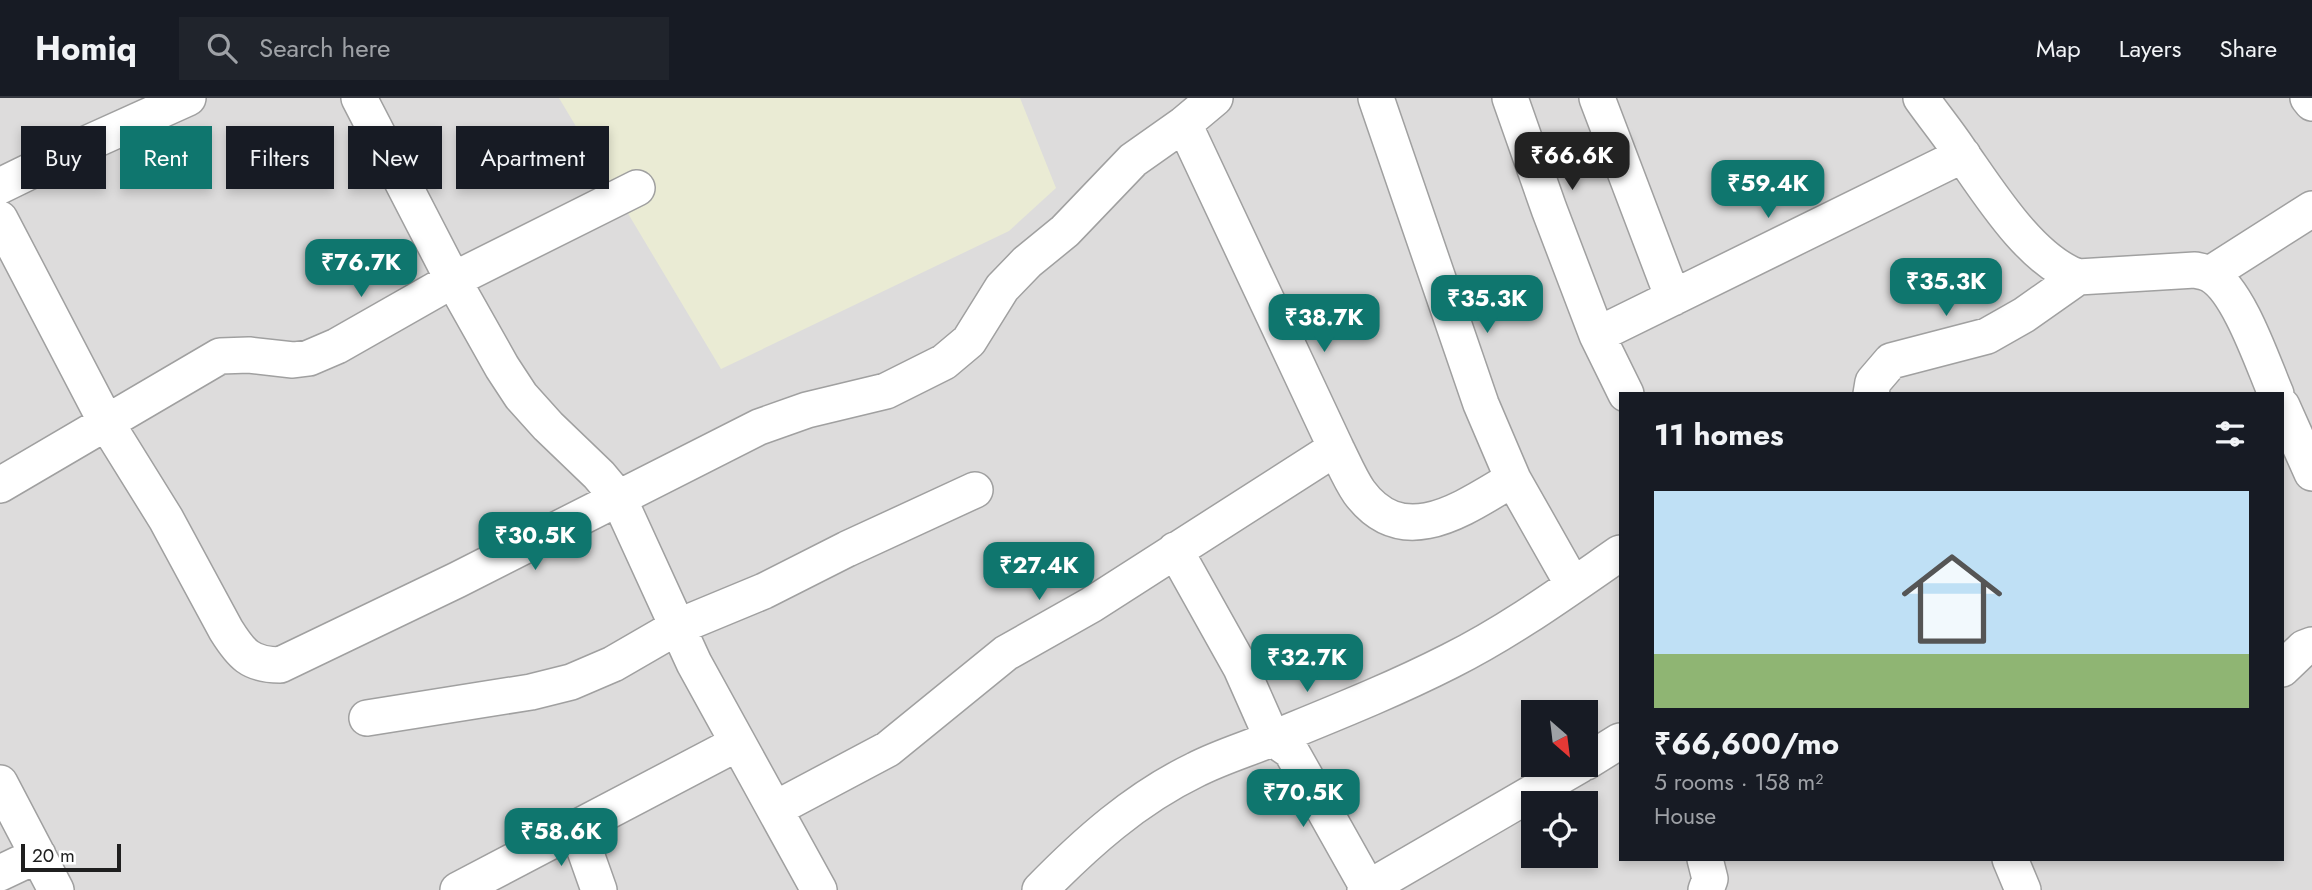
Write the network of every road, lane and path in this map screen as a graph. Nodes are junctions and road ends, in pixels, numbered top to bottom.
1 (188, 98) edge
2 (359, 98) edge
3 (1215, 98) edge
4 (1376, 98) edge
5 (1510, 98) edge
6 (1597, 98) edge
7 (1920, 98) edge
8 (2308, 98) edge
9 (2312, 103) edge
10 (1184, 124) junction
11 (1963, 155) junction
12 (0, 186) edge
13 (637, 188) dead end
14 (2312, 209) edge
15 (0, 219) edge
16 (2210, 274) junction
17 (2078, 277) junction
18 (453, 280) junction
19 (1673, 298) junction
20 (1597, 335) junction
21 (1625, 392) edge
22 (1871, 392) edge
23 (2275, 392) edge
24 (2284, 416) edge
25 (107, 424) junction
26 (2290, 444) edge
27 (1336, 448) junction
28 (2312, 472) edge
29 (1513, 479) junction
30 (0, 485) edge
31 (975, 490) dead end
32 (619, 499) junction
33 (1175, 550) junction
34 (1619, 554) edge
35 (1573, 585) junction
36 (677, 627) junction
37 (2312, 645) edge
38 (2284, 667) edge
39 (367, 718) dead end
40 (1272, 738) junction
41 (1619, 742) edge
42 (738, 743) junction
43 (1598, 755) edge
44 (1559, 777) edge
45 (0, 783) edge
46 (775, 809) junction
47 (577, 828) junction
48 (37, 855) junction
49 (1706, 861) edge
50 (2011, 861) edge
51 (0, 873) edge
52 (1366, 889) edge
53 (56, 890) edge
54 (458, 890) edge
55 (599, 890) edge
56 (820, 890) edge
57 (1040, 890) edge
58 (1706, 890) edge
59 (2023, 890) edge

1 - 12 street
2 - 18 street
3 - 10 street
4 - 29 street
5 - 20 street
6 - 19 street
7 - 11 street
8 - 9 street
10 - 27 street
10 - 32 street
11 - 17 street
11 - 19 street
13 - 18 street
14 - 16 street
15 - 25 street
16 - 17 street
16 - 23 street
17 - 22 street
18 - 25 street
18 - 32 street
19 - 20 street
20 - 21 street
24 - 26 street
25 - 30 street
25 - 32 street
26 - 28 street
27 - 29 street
27 - 33 street
29 - 35 street
31 - 36 street
32 - 36 street
33 - 40 street
33 - 46 street
34 - 35 street
35 - 40 street
36 - 39 street
36 - 42 street
37 - 38 street
40 - 52 street
40 - 57 street
41 - 43 street
42 - 46 street
42 - 47 street
44 - 52 street
45 - 48 street
46 - 56 street
47 - 54 street
47 - 55 street
48 - 51 street
48 - 53 street
49 - 58 street
50 - 59 street

